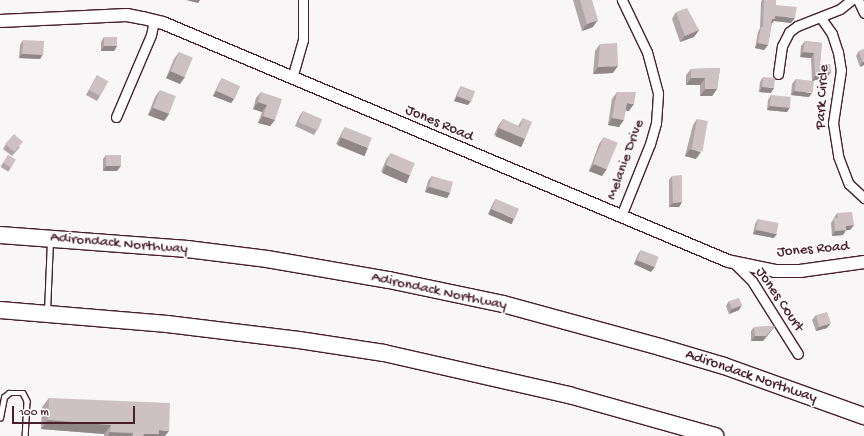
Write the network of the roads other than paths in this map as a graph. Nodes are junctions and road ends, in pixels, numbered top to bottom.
1 (303, 0) edge
2 (622, 0) edge
3 (851, 0) edge
4 (858, 0) edge
5 (864, 13) edge
6 (821, 18) junction
7 (0, 21) edge
8 (154, 21) junction
9 (778, 74) dead end
10 (292, 78) junction
11 (116, 117) dead end
12 (864, 198) edge
13 (621, 216) junction
14 (0, 235) edge
15 (50, 237) junction
16 (864, 262) edge
17 (734, 263) junction
18 (0, 310) edge
19 (47, 313) junction
20 (798, 354) dead end
21 (864, 416) edge
22 (0, 418) edge
23 (25, 436) edge
24 (715, 436) edge

1 - 10 street
2 - 13 street, Melanie Drive
3 - 6 street
4 - 5 street
6 - 9 street
6 - 12 street, Park Circle
7 - 8 street, Jones Road
8 - 10 street, Jones Road
8 - 11 street
10 - 13 street, Jones Road
13 - 17 street, Jones Road
14 - 15 highway, Adirondack Northway
15 - 19 lane
15 - 21 highway, Adirondack Northway
16 - 17 street, Jones Road
17 - 20 street, Jones Court
18 - 19 highway
19 - 24 highway
22 - 23 lane

